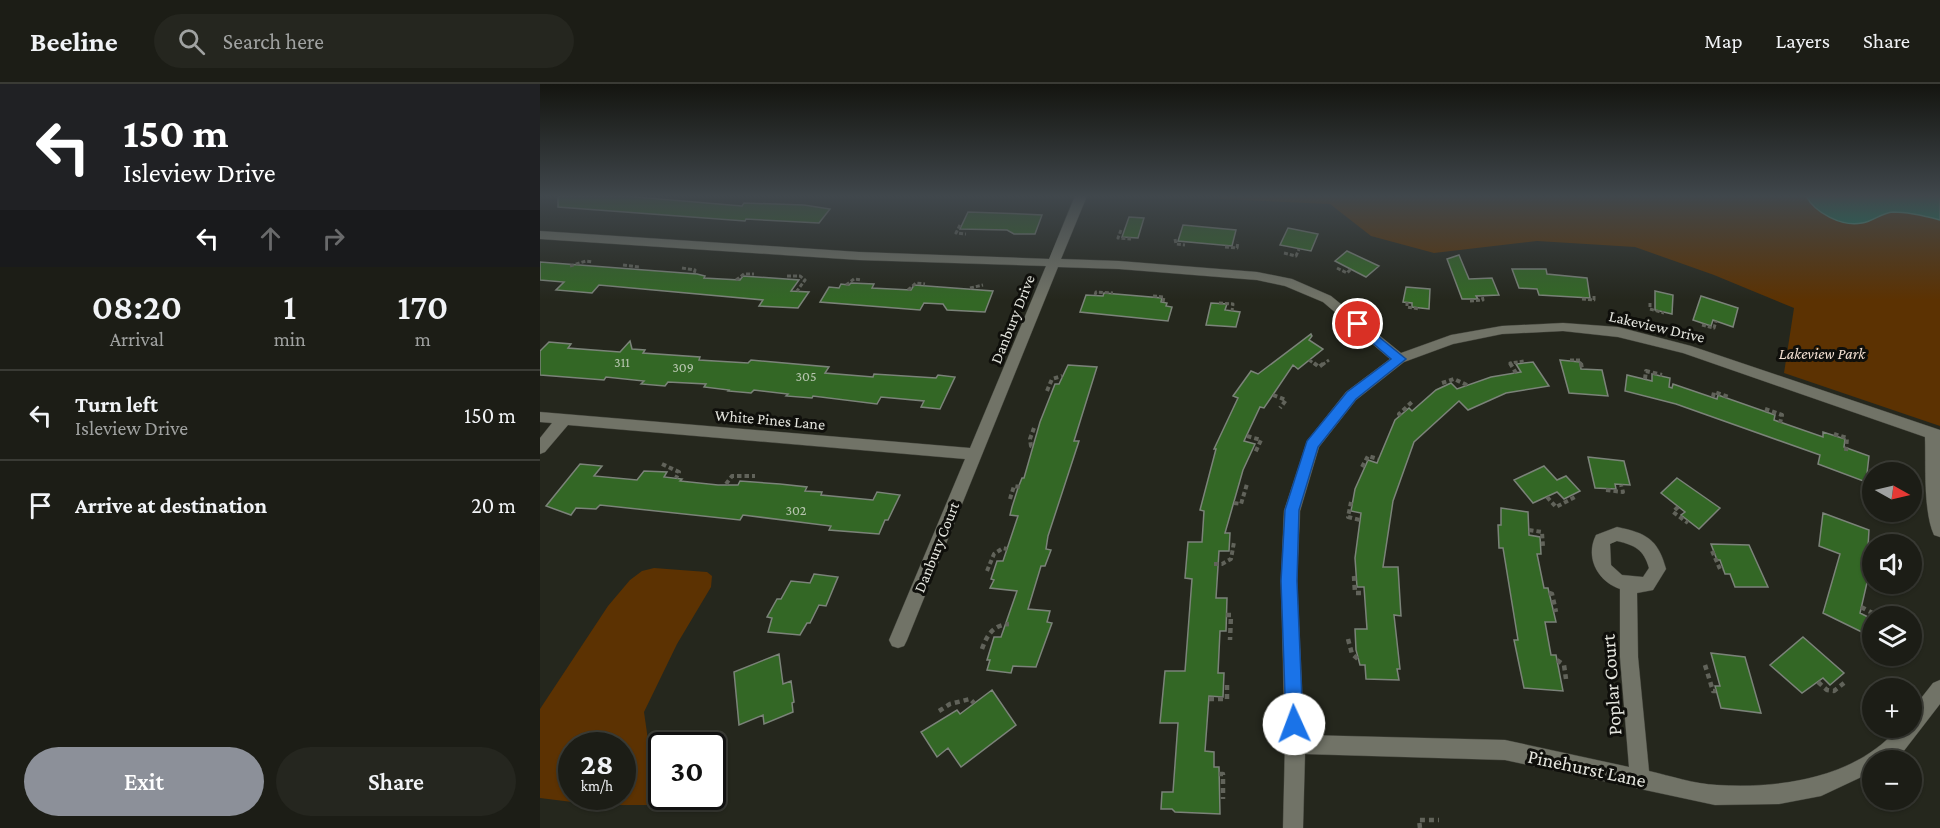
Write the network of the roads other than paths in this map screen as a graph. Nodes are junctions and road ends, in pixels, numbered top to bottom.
1 (1067, 231) edge
2 (540, 235) edge
3 (1054, 262) junction
4 (1399, 359) junction
5 (540, 417) edge
6 (564, 419) junction
7 (1936, 434) edge
8 (540, 448) edge
9 (974, 454) junction
10 (1940, 530) edge
11 (1628, 586) dead end
12 (898, 640) dead end
13 (1940, 689) edge
14 (1922, 712) edge
15 (1901, 738) edge
16 (1295, 744) junction
17 (1889, 750) edge
18 (1862, 766) edge
19 (1640, 780) junction
20 (1293, 828) edge

1 - 3 street, Danbury Drive
2 - 3 street
3 - 4 street
3 - 9 street, Danbury Drive
4 - 7 street, Lakeview Drive
4 - 16 street, Lakeview Drive
5 - 6 street, White Pines Lane
6 - 8 street
6 - 9 street, White Pines Lane
7 - 10 street
9 - 12 street, Danbury Court
11 - 19 street, Poplar Court
13 - 14 street, Pinehurst Lane
15 - 17 street, Pinehurst Lane
16 - 19 street, Pinehurst Lane
16 - 20 street, Lakeview Drive
18 - 19 street, Pinehurst Lane

